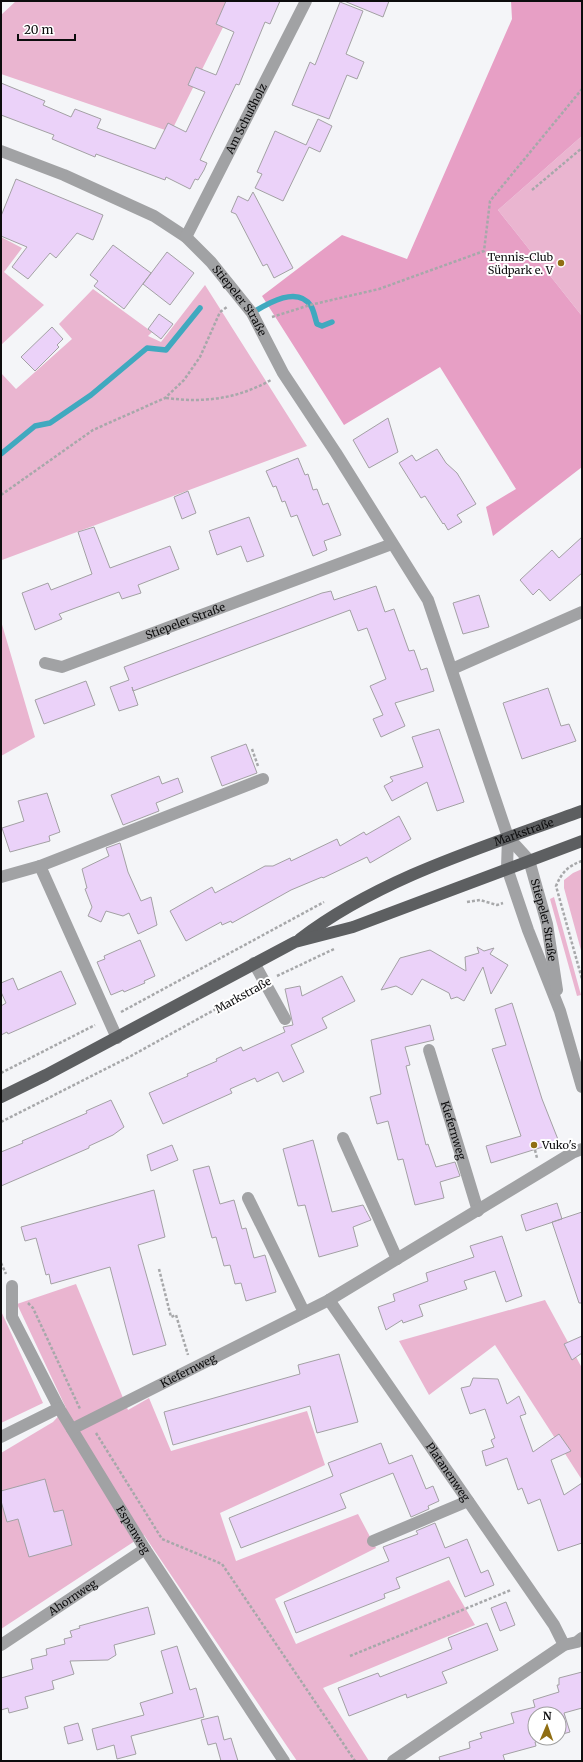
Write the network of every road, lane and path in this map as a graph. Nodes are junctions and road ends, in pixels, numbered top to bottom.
1 (306, 1) edge
2 (582, 89) edge
3 (582, 148) edge
4 (1, 151) edge
5 (532, 190) dead end
6 (186, 236) junction
7 (240, 299) junction
8 (257, 322) junction
9 (283, 373) junction
10 (165, 398) junction
11 (1, 495) edge
12 (392, 544) junction
13 (582, 612) edge
14 (45, 663) dead end
15 (452, 669) junction
16 (263, 779) dead end
17 (582, 811) edge
18 (508, 837) junction
19 (582, 841) edge
20 (529, 860) junction
21 (582, 861) edge
22 (40, 866) junction
23 (507, 868) junction
24 (1, 877) edge
25 (329, 899) dead end
26 (462, 903) dead end
27 (497, 905) dead end
28 (296, 942) junction
29 (335, 948) dead end
30 (254, 963) junction
31 (582, 980) edge
32 (264, 982) junction
33 (560, 1011) junction
34 (109, 1018) junction
35 (285, 1019) dead end
36 (117, 1038) junction
37 (429, 1050) dead end
38 (1, 1073) edge
39 (582, 1088) edge
40 (1, 1097) edge
41 (1, 1122) edge
42 (343, 1138) dead end
43 (582, 1149) edge
44 (248, 1198) dead end
45 (478, 1211) junction
46 (397, 1259) junction
47 (159, 1269) dead end
48 (12, 1286) joint
49 (329, 1300) junction
50 (304, 1312) junction
51 (192, 1367) junction
52 (59, 1408) junction
53 (88, 1420) junction
54 (72, 1429) junction
55 (1, 1437) edge
56 (468, 1501) junction
57 (374, 1540) dead end
58 (144, 1549) junction
59 (525, 1583) junction
60 (582, 1638) edge
61 (1, 1645) edge
62 (564, 1645) junction
63 (350, 1656) dead end
64 (284, 1761) edge
65 (355, 1761) edge
66 (393, 1761) edge

1 - 6 street, Am Schußholz
2 - 8 path
3 - 5 path
4 - 6 street, Stiepeler Straße
6 - 7 street, Stiepeler Straße
7 - 8 street, Stiepeler Straße
7 - 10 path
8 - 9 street, Stiepeler Straße
9 - 10 path
9 - 12 street, Stiepeler Straße
10 - 11 path
12 - 14 street, Stiepeler Straße
12 - 15 street, Stiepeler Straße
13 - 15 street
15 - 18 street, Stiepeler Straße
16 - 22 street
17 - 18 main road, Markstraße
18 - 20 street, Stiepeler Straße
18 - 23 street, Stiepeler Straße
18 - 28 main road, Markstraße
19 - 20 main road, Markstraße
20 - 23 main road, Markstraße
20 - 33 street, Stiepeler Straße
21 - 31 path
22 - 24 street
22 - 34 street
23 - 28 main road, Markstraße
23 - 33 street, Stiepeler Straße
25 - 34 path
26 - 27 path
28 - 30 main road, Markstraße
29 - 32 path, Markstraße
30 - 32 street
30 - 36 main road, Markstraße
32 - 35 street
32 - 41 path, Markstraße
33 - 39 street, Stiepeler Straße
34 - 36 street
34 - 38 path
36 - 40 main road, Markstraße
37 - 45 street, Kiefernweg
42 - 46 street
43 - 45 street, Kiefernweg
44 - 50 street
45 - 46 street, Kiefernweg
46 - 49 street, Kiefernweg
47 - 51 path
48 - 52 street, Espenweg
48 - 53 path
49 - 50 street, Kiefernweg
49 - 56 street, Platanenweg
50 - 51 street, Kiefernweg
51 - 53 street, Kiefernweg
52 - 54 street, Espenweg
52 - 55 street
53 - 54 street, Kiefernweg
53 - 65 path
54 - 58 street, Espenweg
56 - 57 street
56 - 59 street, Platanenweg
58 - 61 street, Ahornweg
58 - 64 street, Espenweg
59 - 62 street, Platanenweg
59 - 63 path
60 - 62 street
62 - 66 street

